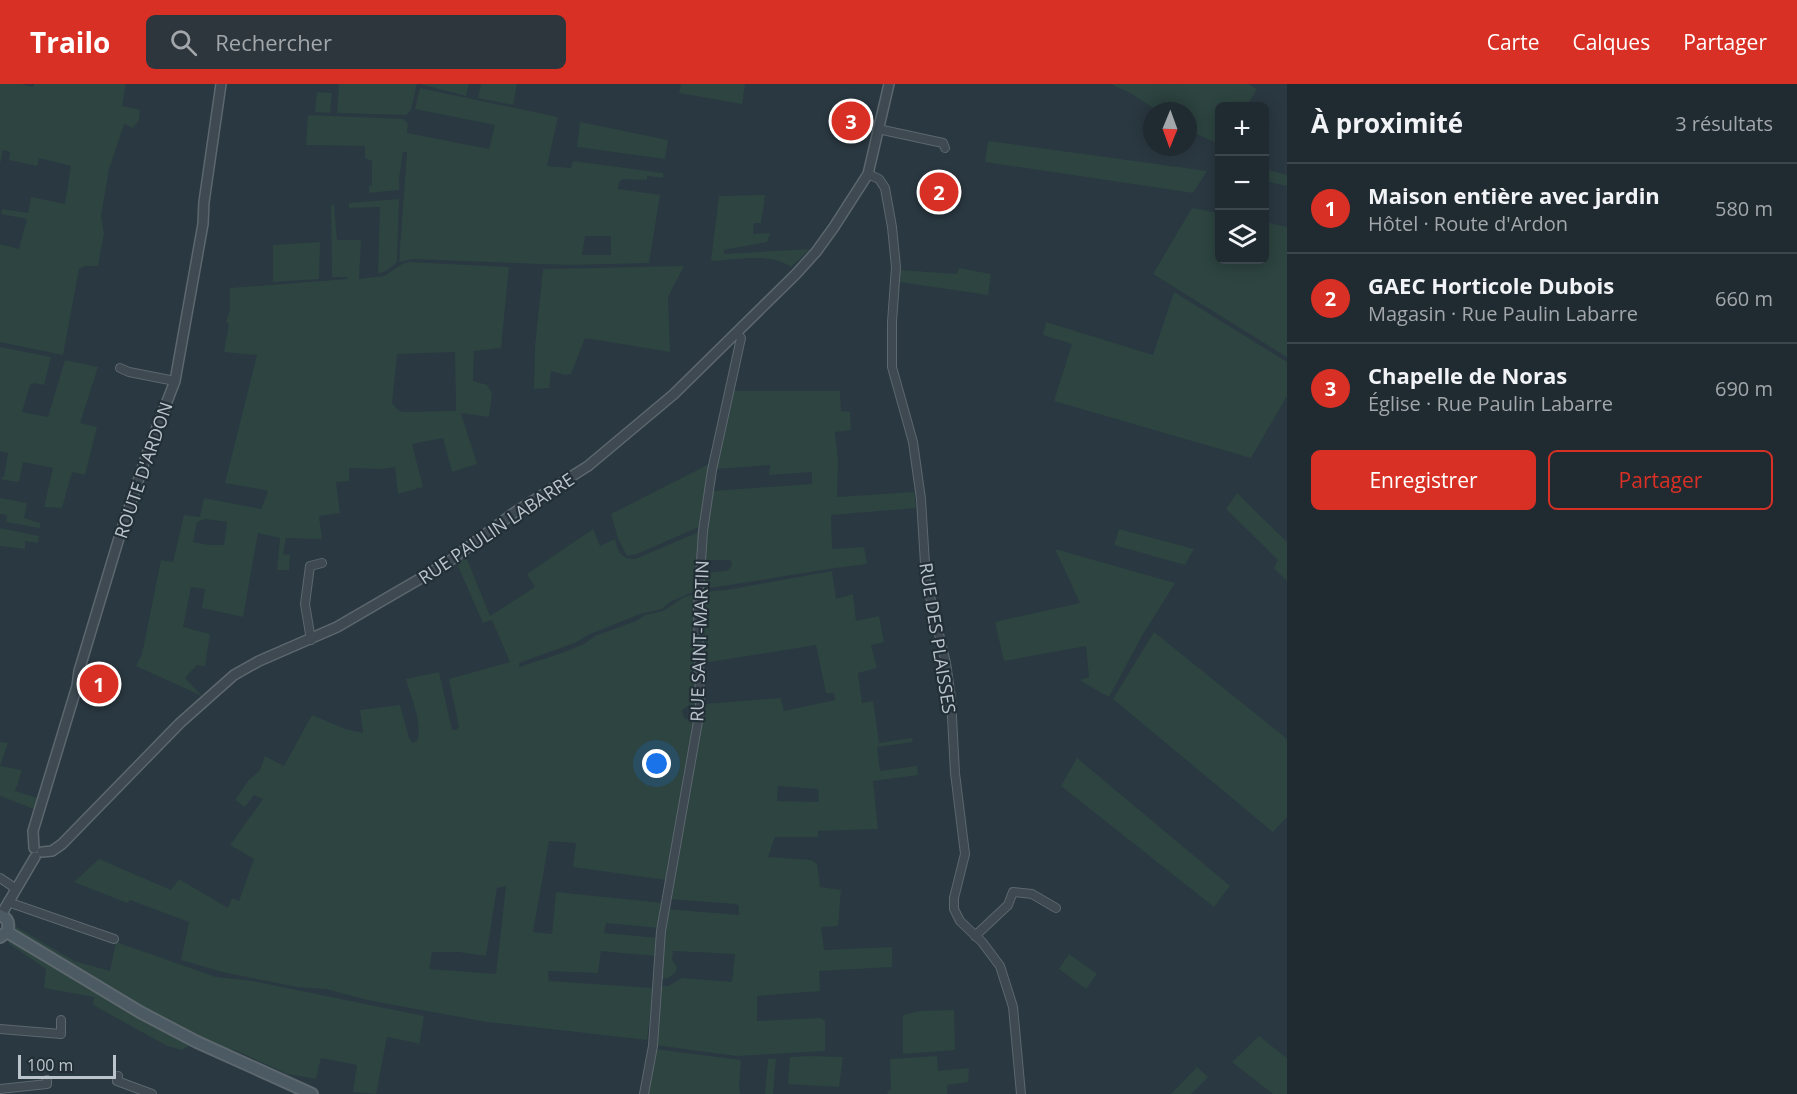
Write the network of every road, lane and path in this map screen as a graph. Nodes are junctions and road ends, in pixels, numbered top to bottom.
1 (221, 84) edge
2 (889, 84) edge
3 (878, 129) junction
4 (945, 148) dead end
5 (868, 174) junction
6 (737, 333) junction
7 (120, 368) dead end
8 (175, 381) junction
9 (322, 562) dead end
10 (311, 639) junction
11 (37, 852) junction
12 (0, 878) edge
13 (15, 888) junction
14 (8, 902) junction
15 (1056, 909) dead end
16 (1, 915) edge
17 (3, 934) edge
18 (975, 936) junction
19 (114, 939) dead end
20 (61, 1020) dead end
21 (0, 1029) edge
22 (118, 1076) dead end
23 (48, 1080) dead end
24 (0, 1092) edge
25 (152, 1094) edge
26 (312, 1094) edge
27 (644, 1094) edge
28 (1021, 1094) edge

1 - 8 street, ROUTE D'ARDON
2 - 3 street, RUE PAULIN LABARRE
3 - 4 street
3 - 5 street, RUE PAULIN LABARRE
5 - 6 street, RUE PAULIN LABARRE
5 - 18 street, RUE DES PLAISSES
6 - 10 street, RUE PAULIN LABARRE
6 - 27 street, RUE SAINT-MARTIN
7 - 8 street
8 - 11 street, ROUTE D'ARDON
9 - 10 street
10 - 11 street, RUE PAULIN LABARRE
11 - 13 street, RUE PAULIN LABARRE
12 - 13 street
13 - 14 street, RUE PAULIN LABARRE
14 - 16 street, RUE PAULIN LABARRE
14 - 19 street
15 - 18 street
16 - 17 main road
17 - 26 main road
18 - 28 street, RUE DES PLAISSES
20 - 21 street
22 - 25 street
23 - 24 street

